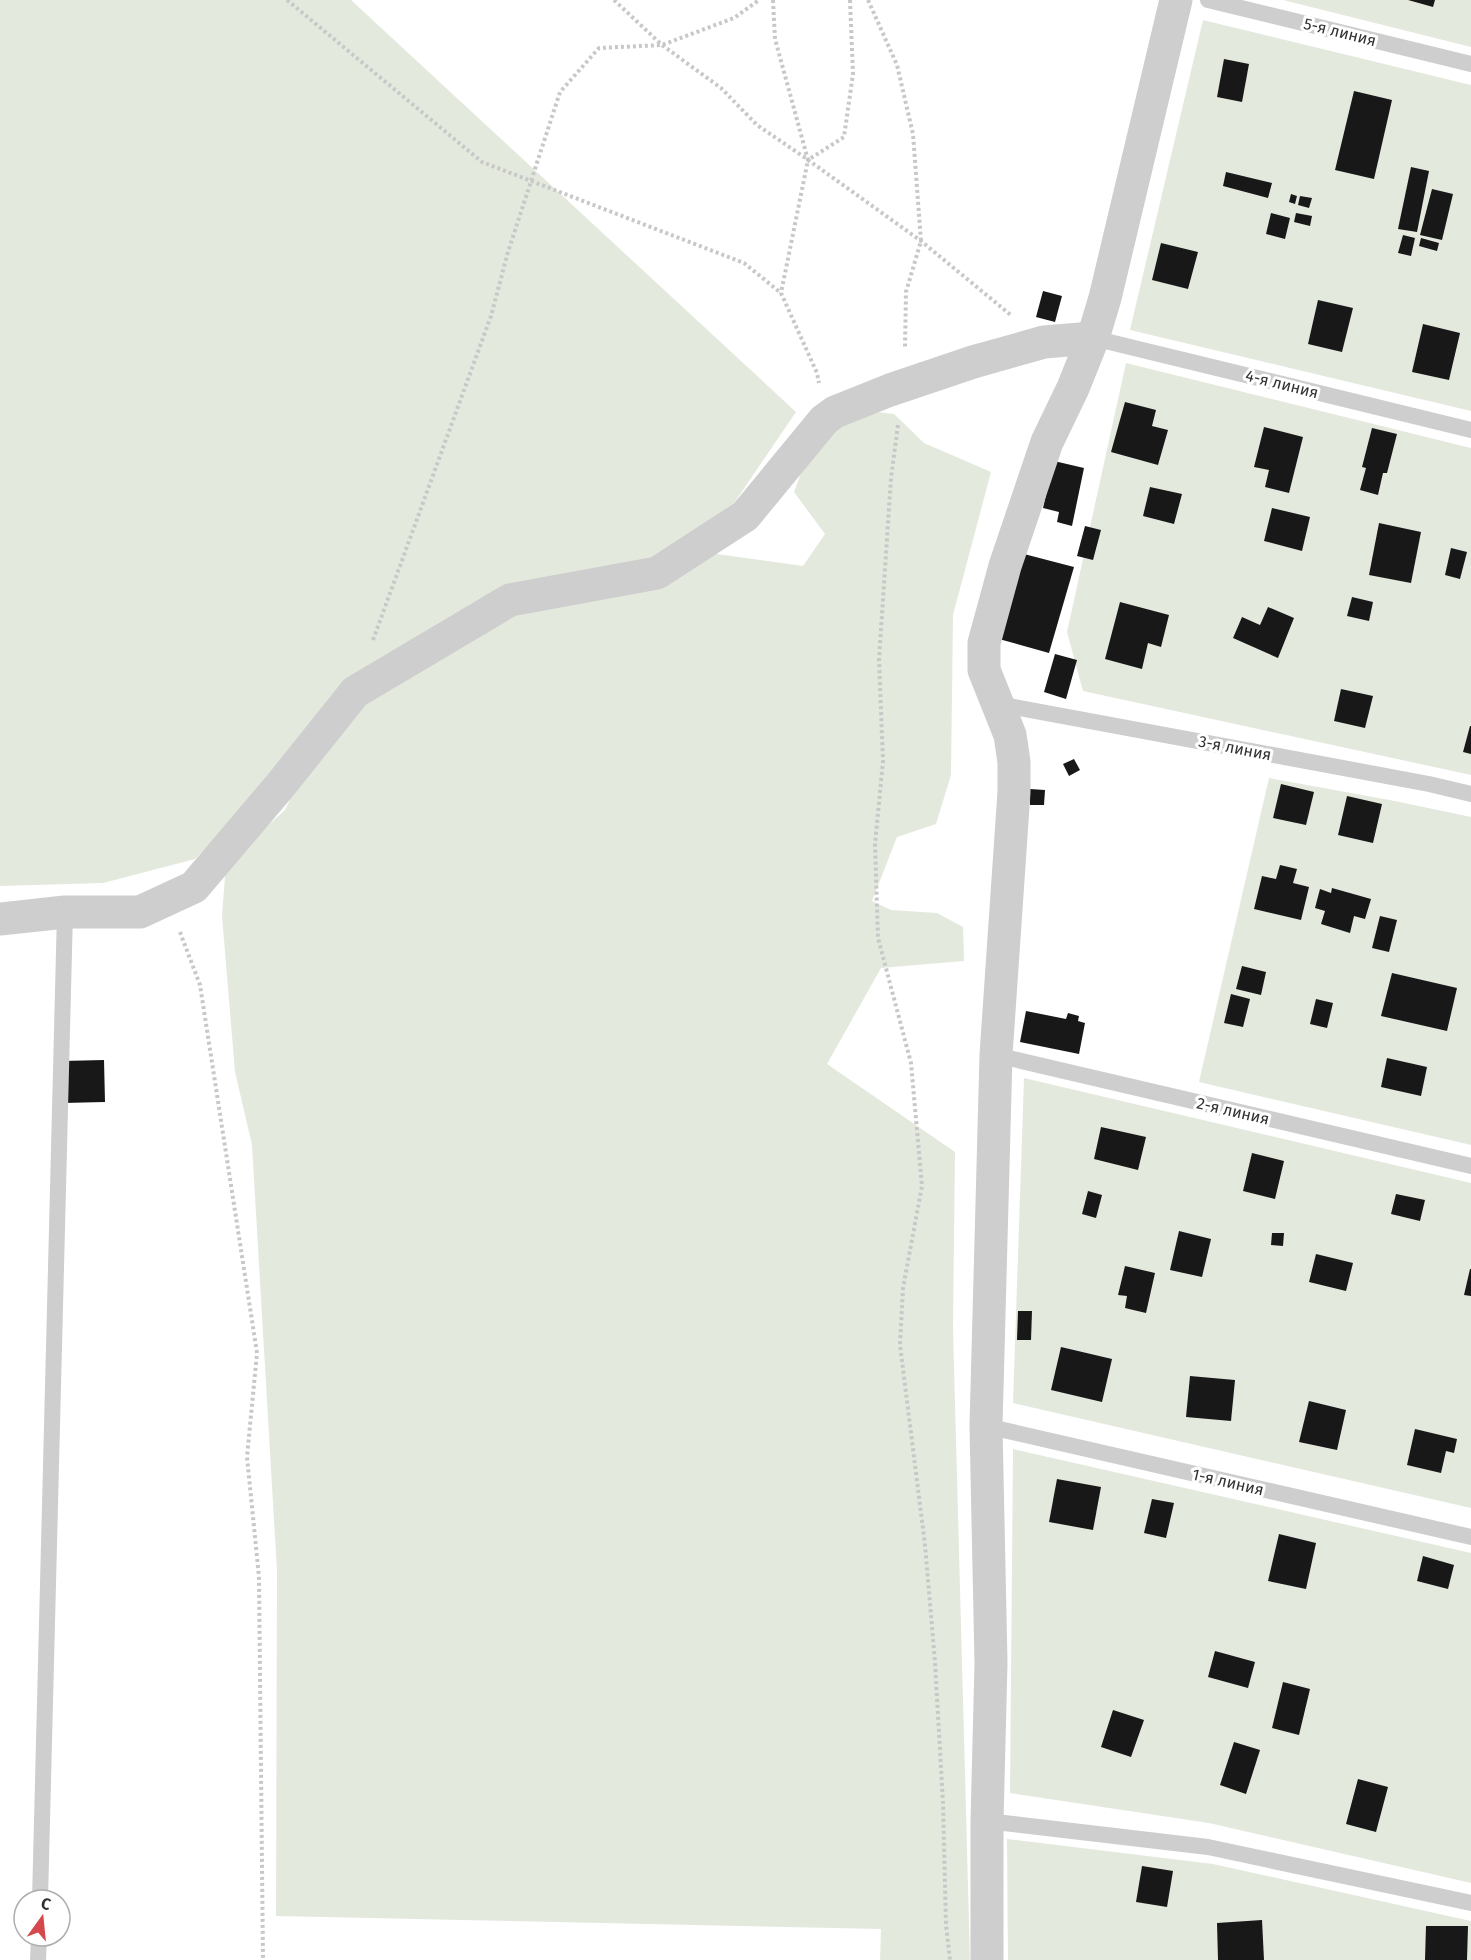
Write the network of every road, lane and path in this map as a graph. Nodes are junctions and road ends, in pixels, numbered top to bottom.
1 (287, 0) edge
2 (614, 0) edge
3 (759, 0) edge
4 (773, 0) edge
5 (850, 0) edge
6 (868, 0) edge
7 (1176, 0) edge
8 (1208, 0) edge
9 (662, 45) junction
10 (1471, 64) edge
11 (808, 160) junction
12 (531, 182) junction
13 (921, 241) junction
14 (781, 293) junction
15 (1093, 338) junction
16 (1044, 342) junction
17 (904, 385) junction
18 (824, 420) junction
19 (1471, 430) edge
20 (355, 692) junction
21 (998, 704) junction
22 (1471, 794) edge
23 (168, 899) junction
24 (66, 912) junction
25 (0, 919) edge
26 (996, 1055) junction
27 (1471, 1166) edge
28 (986, 1426) junction
29 (1471, 1538) edge
30 (987, 1821) junction
31 (40, 1888) edge
32 (1471, 1903) edge
33 (264, 1960) edge
34 (950, 1960) edge
35 (987, 1960) edge

1 - 12 path
2 - 9 path
3 - 9 path
4 - 11 path
5 - 11 path
6 - 13 path
7 - 15 street
8 - 10 lane, 5-я линия
9 - 11 path
9 - 12 path
11 - 13 path
11 - 14 path
12 - 14 path
12 - 20 path
13 - 16 path
13 - 17 path
14 - 18 path
15 - 16 street
15 - 19 lane, 4-я линия
15 - 21 street
16 - 17 street
17 - 18 street
17 - 34 path
18 - 20 street
20 - 23 street
21 - 22 lane, 3-я линия
21 - 26 street
23 - 24 street
23 - 33 path
24 - 25 street
24 - 31 lane
26 - 27 lane, 2-я линия
26 - 28 street
28 - 29 lane, 1-я линия
28 - 30 street
30 - 32 lane
30 - 35 street

